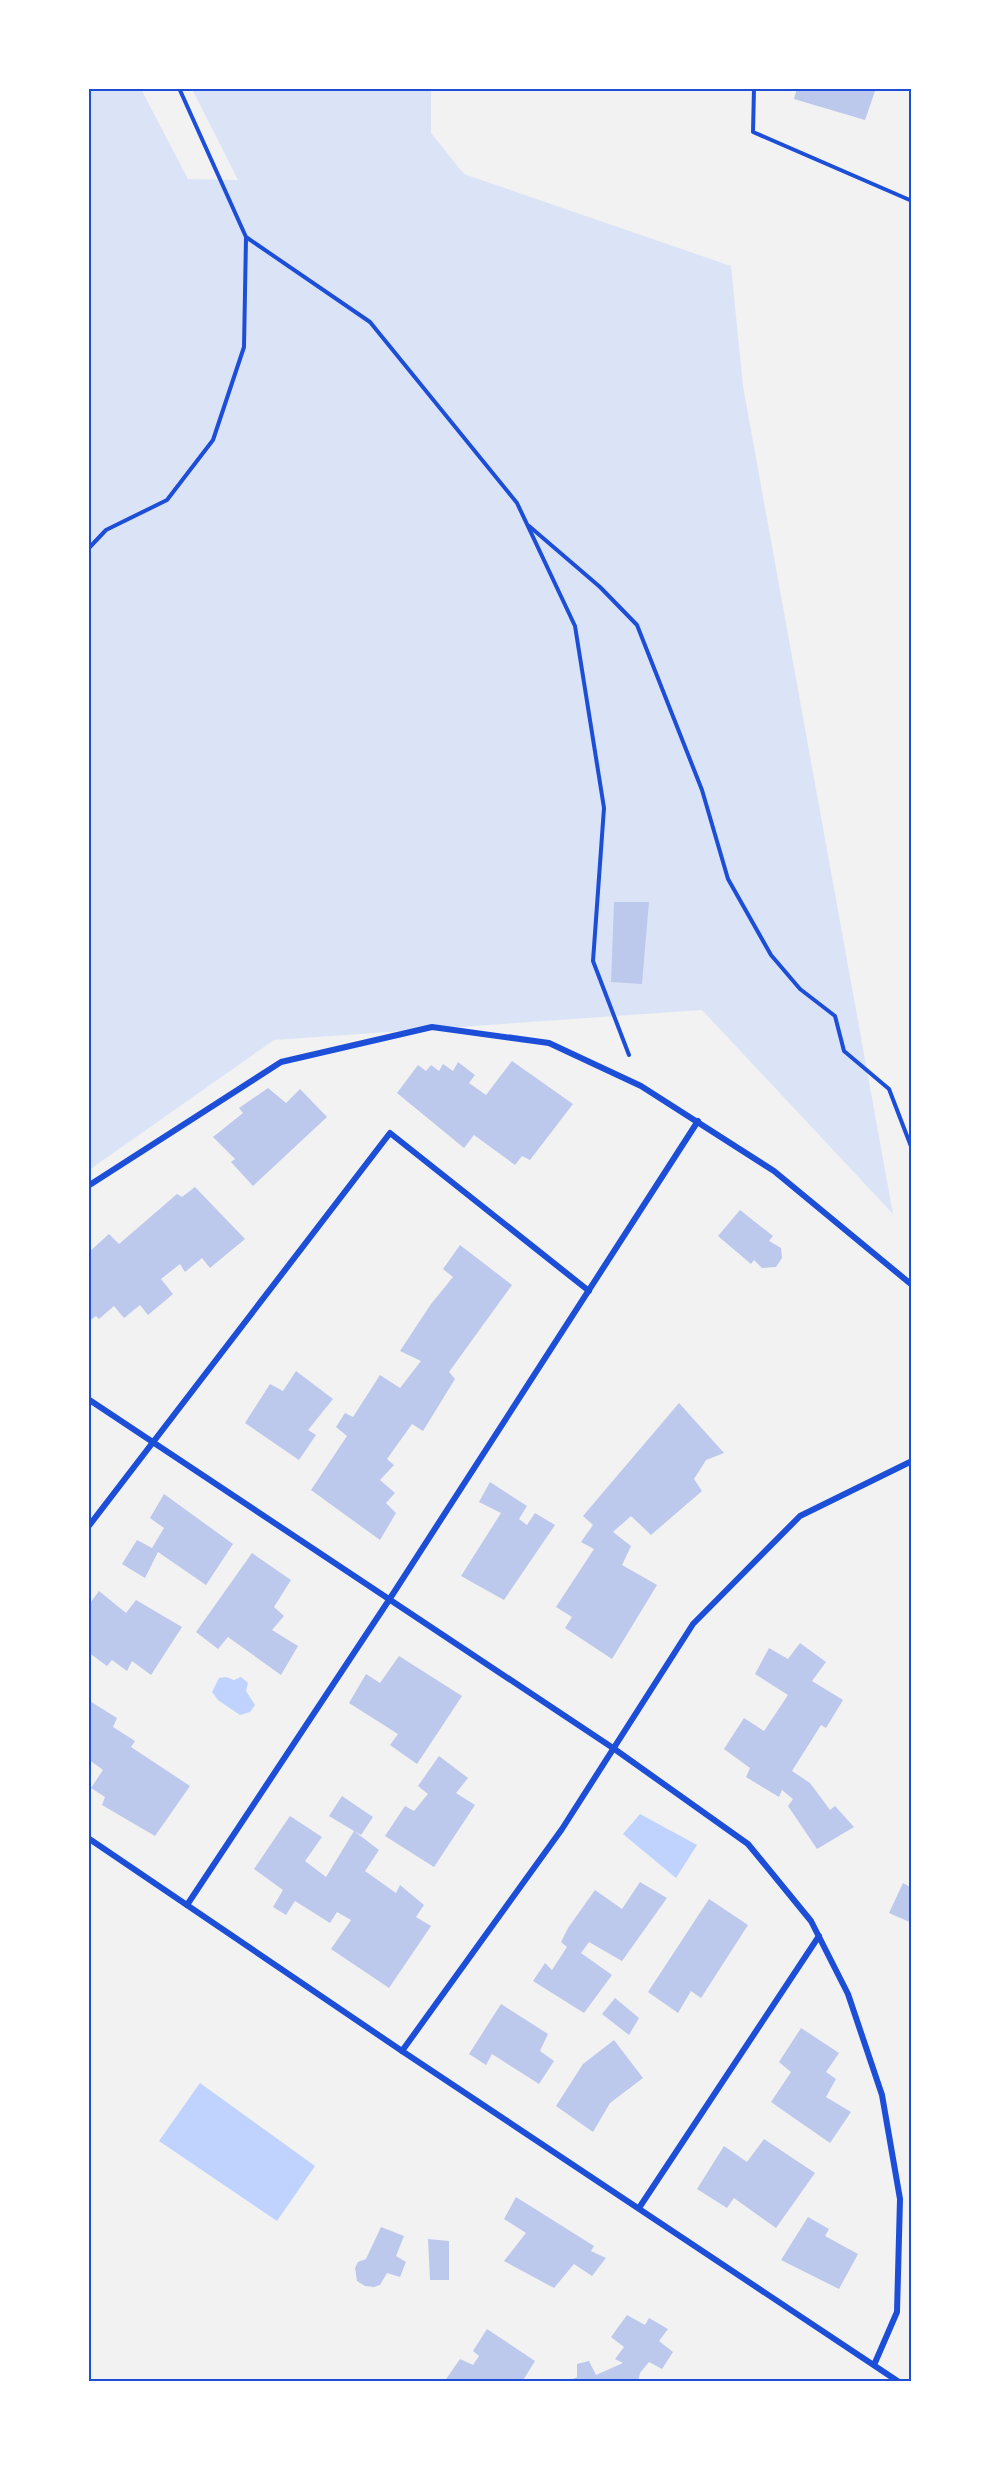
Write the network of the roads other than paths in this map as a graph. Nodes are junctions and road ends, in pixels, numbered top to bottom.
1 (698, 1121) junction
2 (88, 1186) edge
3 (912, 1285) edge
4 (589, 1291) junction
5 (88, 1400) edge
6 (154, 1443) junction
7 (912, 1461) edge
8 (88, 1527) edge
9 (389, 1600) junction
10 (613, 1748) junction
11 (88, 1838) edge
12 (187, 1905) junction
13 (819, 1936) junction
14 (402, 2051) junction
15 (639, 2208) junction
16 (874, 2365) junction
17 (899, 2382) edge

1 - 2 street
1 - 3 street
1 - 4 street
4 - 6 street
4 - 9 street
5 - 6 street
6 - 8 street
6 - 9 street
7 - 10 street
9 - 10 street
9 - 12 street
10 - 13 street
10 - 14 street
11 - 12 street
12 - 14 street
13 - 15 street
13 - 16 street
14 - 15 street
15 - 16 street
16 - 17 street

